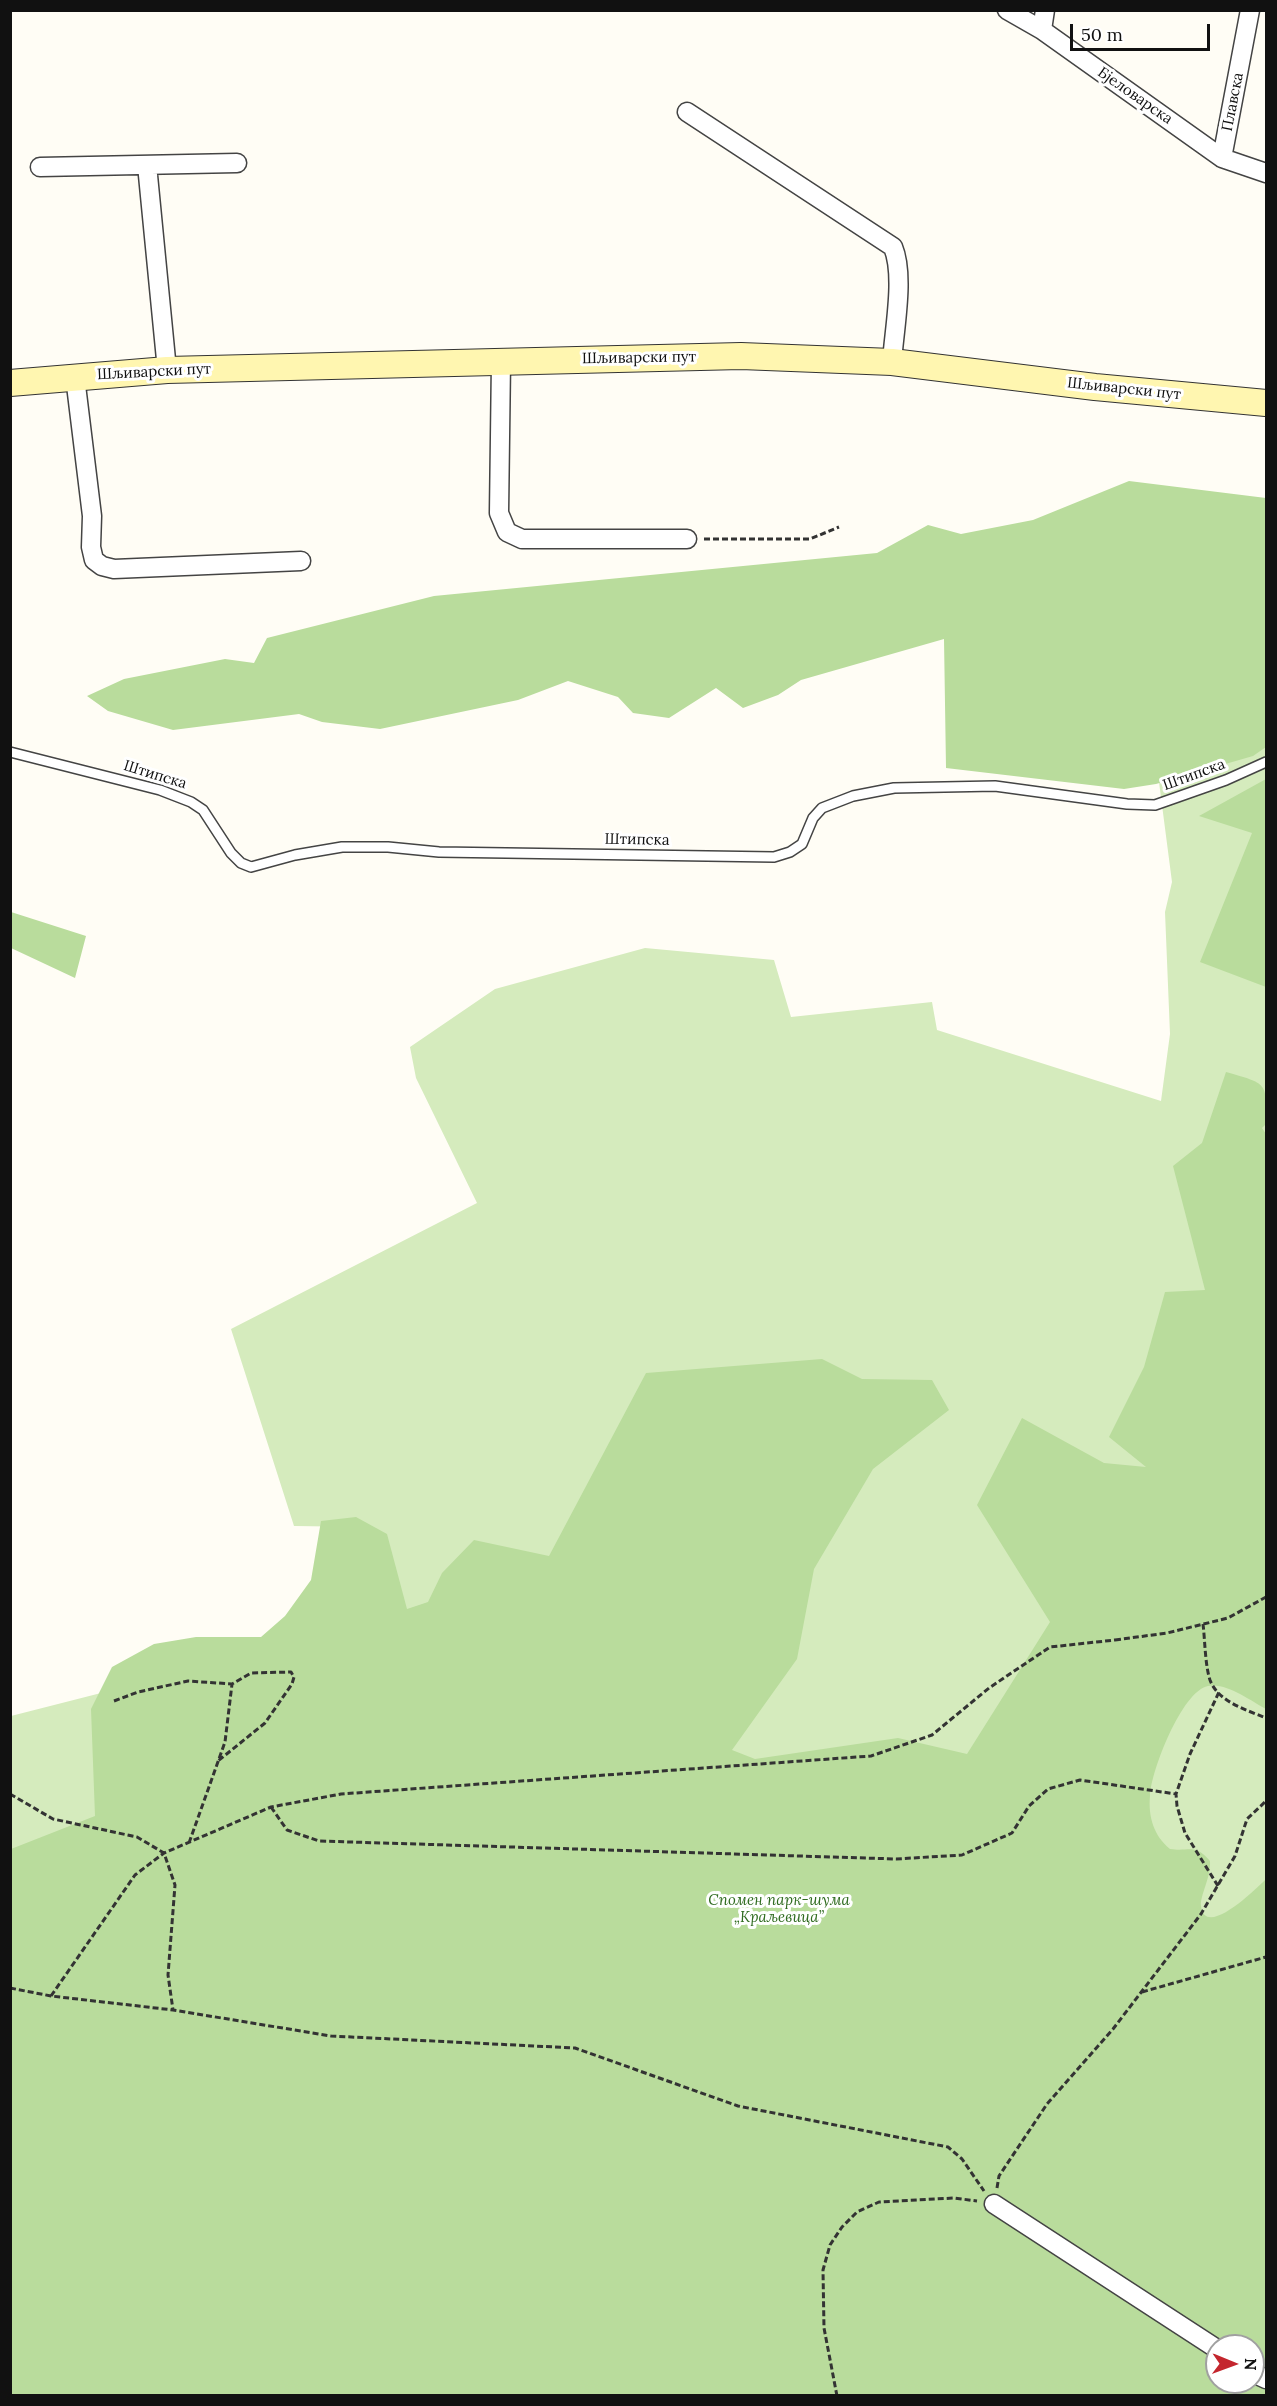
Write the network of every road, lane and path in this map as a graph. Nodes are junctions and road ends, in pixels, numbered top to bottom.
1 (1006, 10) edge
2 (1045, 10) edge
3 (1250, 10) edge
4 (1042, 30) junction
5 (687, 112) dead end
6 (1222, 158) junction
7 (237, 162) dead end
8 (147, 165) junction
9 (40, 167) dead end
10 (1266, 173) edge
11 (501, 361) junction
12 (892, 363) junction
13 (167, 370) junction
14 (75, 377) junction
15 (10, 383) edge
16 (1266, 403) edge
17 (839, 527) dead end
18 (687, 539) joint
19 (301, 561) dead end
20 (10, 752) edge
21 (1266, 762) edge
22 (1266, 1597) edge
23 (1203, 1624) junction
24 (1115, 1640) junction
25 (1108, 1641) dead end
26 (232, 1684) junction
27 (1219, 1692) junction
28 (114, 1701) dead end
29 (1266, 1718) edge
30 (218, 1761) junction
31 (10, 1794) edge
32 (1176, 1794) junction
33 (1266, 1801) edge
34 (271, 1807) junction
35 (189, 1843) junction
36 (164, 1853) junction
37 (1218, 1886) junction
38 (1266, 1957) edge
39 (10, 1988) edge
40 (1140, 1993) junction
41 (51, 1996) junction
42 (173, 2010) junction
43 (994, 2204) junction
44 (1205, 2341) edge
45 (837, 2396) edge

1 - 4 street, Бјеловарска
2 - 4 street
3 - 6 street, Плавска
4 - 6 street, Бјеловарска
5 - 12 street
6 - 10 street, Бјеловарска
7 - 8 street
8 - 9 street
8 - 13 street
11 - 12 main road, Шљиварски пут
11 - 13 main road, Шљиварски пут
11 - 18 street
12 - 16 main road, Шљиварски пут
13 - 14 main road, Шљиварски пут
14 - 15 main road, Шљиварски пут
14 - 19 street
17 - 18 path
20 - 21 lane, Штипска
22 - 23 path
23 - 24 path
23 - 27 path
24 - 25 path
24 - 34 path
26 - 28 path
26 - 30 path
26 - 30 path
27 - 29 path
27 - 32 path
30 - 35 path
31 - 36 path
32 - 34 path
32 - 37 path
33 - 37 path
34 - 35 path
35 - 36 path
36 - 41 path
36 - 42 path
37 - 40 path
38 - 40 path
39 - 41 path
40 - 43 path
41 - 42 path
42 - 43 path
43 - 44 street
43 - 45 path

